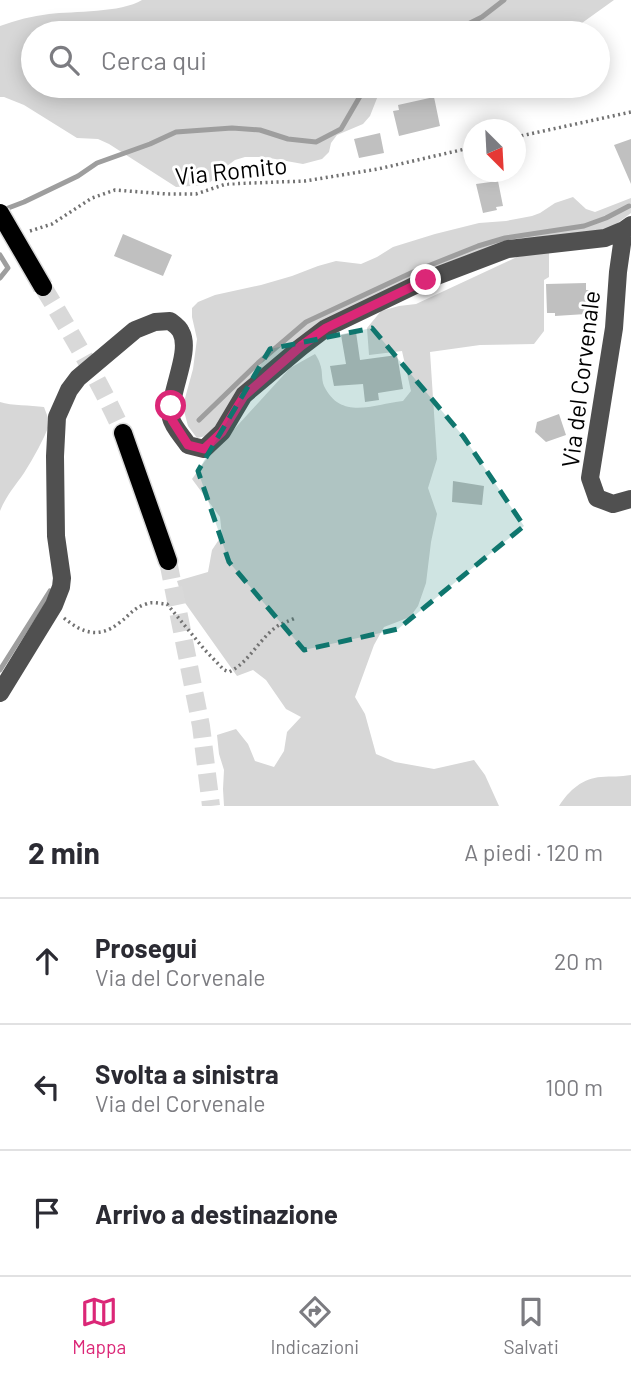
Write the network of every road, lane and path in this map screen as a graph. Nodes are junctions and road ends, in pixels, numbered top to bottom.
1 (631, 111) edge
2 (526, 135) edge
3 (463, 150) edge
4 (0, 213) edge
5 (628, 227) edge
6 (27, 232) dead end
7 (43, 287) tunnel mouth
8 (123, 433) tunnel mouth
9 (631, 499) edge
10 (168, 561) tunnel mouth
11 (54, 605) junction
12 (295, 618) dead end
13 (0, 693) edge

1 - 2 path
3 - 6 path, Via Romito
4 - 7 main road, bridge
5 - 9 street, Via del Corvenale
5 - 11 street, Via del Corvenale
8 - 10 main road
11 - 12 path
11 - 13 street, Via del Corvenale

